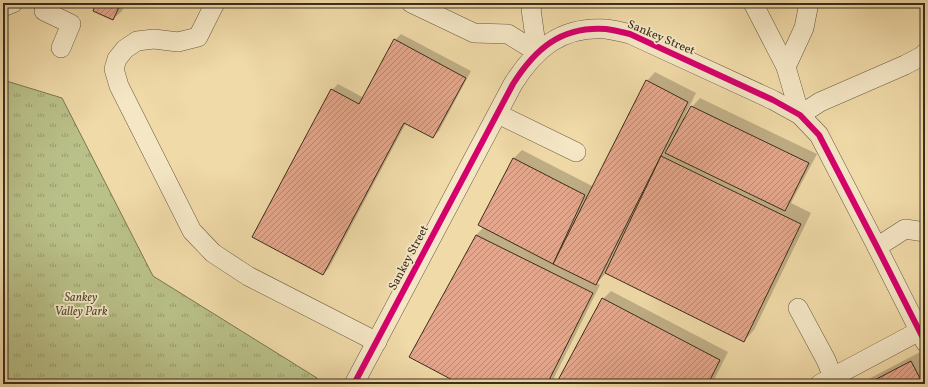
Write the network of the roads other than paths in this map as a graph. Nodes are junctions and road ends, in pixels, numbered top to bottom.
1 (13, 3) edge
2 (47, 3) edge
3 (215, 3) edge
4 (411, 3) edge
5 (533, 3) edge
6 (753, 3) edge
7 (809, 3) edge
8 (3, 7) edge
9 (61, 48) dead end
10 (537, 52) junction
11 (925, 53) edge
12 (786, 66) junction
13 (498, 114) junction
14 (800, 115) junction
15 (576, 152) dead end
16 (925, 232) edge
17 (878, 246) junction
18 (798, 308) dead end
19 (923, 334) edge
20 (377, 342) junction
21 (826, 381) edge
22 (354, 384) edge

1 - 8 street
2 - 9 street
3 - 20 street
4 - 10 street
5 - 10 street
6 - 12 street
7 - 12 street
10 - 13 street, Sankey Street
10 - 14 street, Sankey Street
11 - 14 street
12 - 14 street
13 - 15 street
13 - 20 street, Sankey Street
14 - 17 street, Sankey Street
16 - 17 street
17 - 19 street, Sankey Street
18 - 21 street
19 - 21 street, Sankey Street
20 - 22 street, Sankey Street

